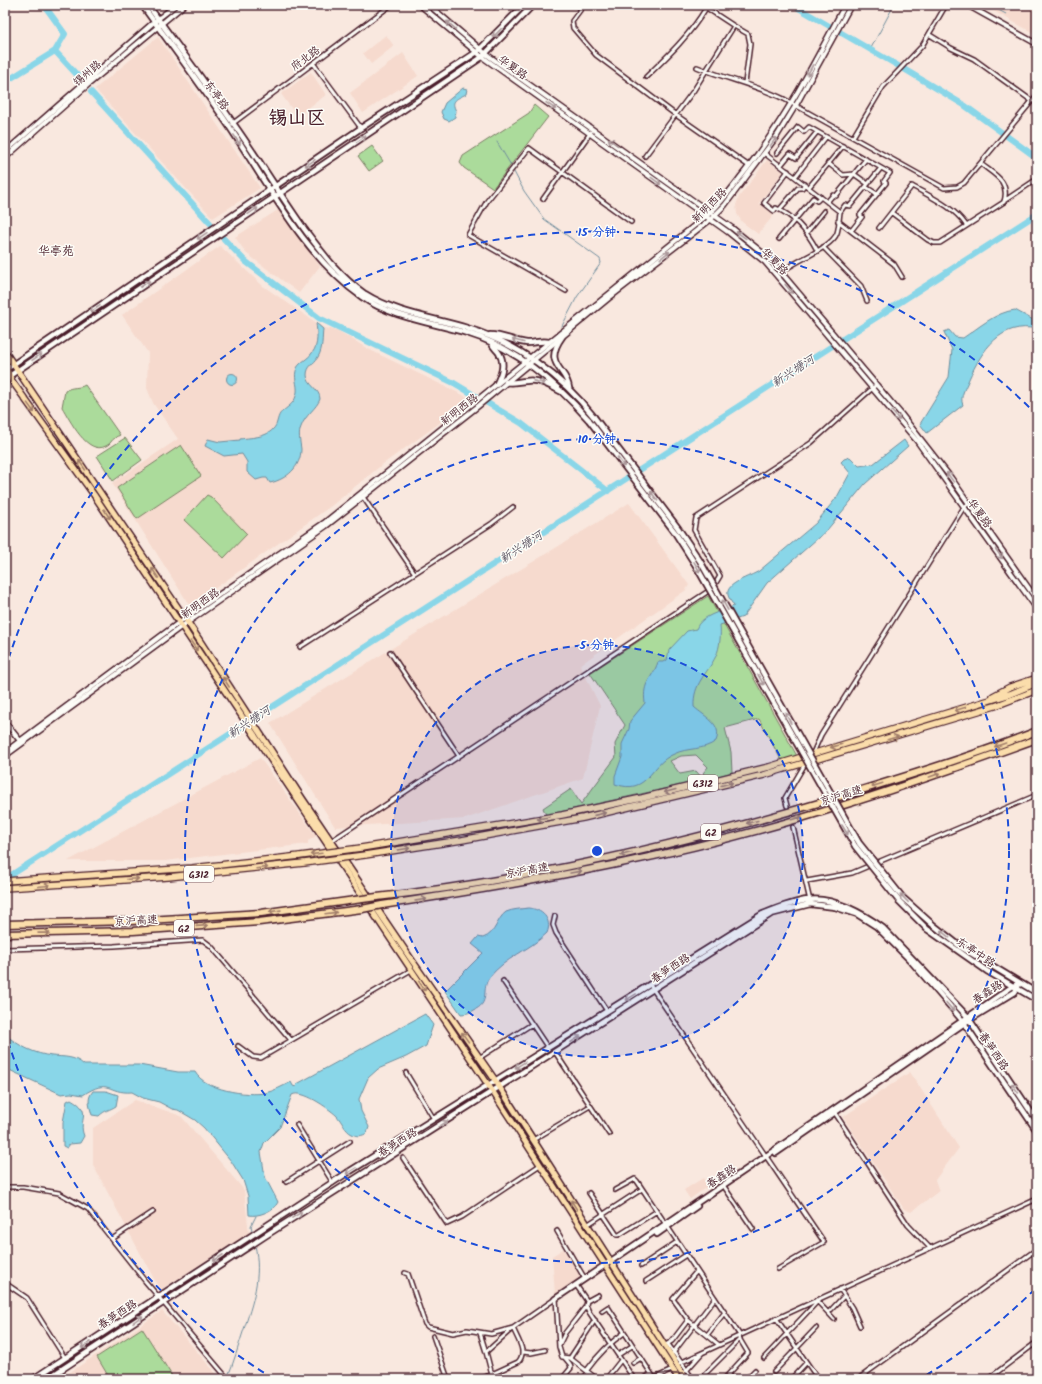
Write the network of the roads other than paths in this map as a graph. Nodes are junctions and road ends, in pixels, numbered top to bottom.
1 (142, 5) edge
2 (148, 5) edge
3 (176, 5) edge
4 (184, 5) edge
5 (391, 5) edge
6 (420, 5) edge
7 (429, 5) edge
8 (524, 5) edge
9 (533, 5) edge
10 (584, 5) edge
11 (702, 5) edge
12 (845, 5) edge
13 (851, 5) edge
14 (946, 5) edge
15 (967, 5) edge
16 (706, 8) junction
17 (158, 22) junction
18 (734, 26) junction
19 (930, 35) junction
20 (831, 37) junction
21 (1037, 44) edge
22 (478, 51) junction
23 (484, 56) junction
24 (313, 63) junction
25 (697, 67) dead end
26 (706, 71) junction
27 (646, 77) dead end
28 (745, 83) junction
29 (1037, 95) edge
30 (1032, 101) junction
31 (794, 104) junction
32 (676, 116) junction
33 (231, 125) junction
34 (361, 128) junction
35 (593, 129) junction
36 (817, 132) junction
37 (590, 133) junction
38 (826, 137) junction
39 (853, 137) junction
40 (843, 146) junction
41 (5, 152) edge
42 (764, 153) junction
43 (777, 153) dead end
44 (645, 156) dead end
45 (5, 158) edge
46 (866, 159) junction
47 (828, 163) junction
48 (981, 164) junction
49 (781, 165) junction
50 (749, 166) junction
51 (881, 168) junction
52 (788, 171) junction
53 (562, 172) junction
54 (854, 174) junction
55 (795, 177) junction
56 (1034, 181) dead end
57 (805, 184) junction
58 (867, 186) junction
59 (275, 187) junction
60 (809, 187) junction
61 (270, 190) junction
62 (279, 194) junction
63 (877, 194) junction
64 (274, 197) junction
65 (821, 197) junction
66 (543, 199) dead end
67 (827, 202) junction
68 (1004, 202) junction
69 (780, 209) junction
70 (824, 211) dead end
71 (840, 212) junction
72 (892, 213) junction
73 (712, 214) junction
74 (705, 217) junction
75 (710, 220) junction
76 (838, 221) junction
77 (631, 222) dead end
78 (966, 225) junction
79 (879, 228) dead end
80 (851, 231) junction
81 (807, 232) junction
82 (779, 239) dead end
83 (823, 247) junction
84 (817, 250) junction
85 (782, 272) junction
86 (902, 277) dead end
87 (566, 291) dead end
88 (867, 301) dead end
89 (486, 335) junction
90 (562, 337) junction
91 (491, 342) junction
92 (549, 342) junction
93 (5, 352) edge
94 (529, 361) junction
95 (14, 364) junction
96 (6, 368) edge
97 (17, 370) junction
98 (7, 377) edge
99 (506, 382) junction
100 (496, 385) junction
101 (874, 387) junction
102 (569, 388) junction
103 (568, 396) junction
104 (592, 418) junction
105 (363, 496) junction
106 (966, 505) junction
107 (513, 506) dead end
108 (414, 572) junction
109 (1037, 600) edge
110 (1037, 609) edge
111 (186, 620) junction
112 (180, 625) junction
113 (300, 647) dead end
114 (390, 652) dead end
115 (1037, 678) edge
116 (1037, 683) edge
117 (1037, 690) edge
118 (980, 703) junction
119 (5, 722) edge
120 (1037, 731) edge
121 (1037, 739) edge
122 (21, 742) junction
123 (5, 752) edge
124 (813, 753) junction
125 (5, 756) edge
126 (458, 756) junction
127 (805, 763) junction
128 (1037, 796) edge
129 (787, 806) tunnel mouth
130 (793, 827) tunnel mouth
131 (331, 841) junction
132 (5, 881) edge
133 (807, 881) junction
134 (5, 888) edge
135 (810, 901) junction
136 (555, 916) dead end
137 (5, 924) edge
138 (5, 934) edge
139 (5, 949) edge
140 (411, 970) junction
141 (503, 981) dead end
142 (1020, 983) junction
143 (1013, 986) junction
144 (651, 988) junction
145 (1018, 989) junction
146 (1037, 993) edge
147 (1037, 1000) edge
148 (607, 1011) junction
149 (968, 1018) junction
150 (963, 1022) junction
151 (532, 1024) junction
152 (291, 1040) junction
153 (238, 1046) dead end
154 (548, 1048) junction
155 (555, 1052) junction
156 (479, 1058) junction
157 (406, 1073) dead end
158 (495, 1081) junction
159 (488, 1085) junction
160 (500, 1088) junction
161 (493, 1092) junction
162 (590, 1106) junction
163 (835, 1113) junction
164 (434, 1119) junction
165 (1037, 1121) edge
166 (297, 1125) dead end
167 (1037, 1131) edge
168 (609, 1134) dead end
169 (350, 1140) dead end
170 (533, 1140) junction
171 (403, 1158) dead end
172 (767, 1158) junction
173 (319, 1162) junction
174 (363, 1164) junction
175 (540, 1165) junction
176 (367, 1171) junction
177 (286, 1182) dead end
178 (332, 1183) junction
179 (724, 1186) junction
180 (5, 1187) edge
181 (642, 1189) junction
182 (615, 1190) dead end
183 (589, 1193) dead end
184 (1037, 1199) edge
185 (657, 1211) junction
186 (153, 1212) dead end
187 (604, 1215) junction
188 (587, 1225) junction
189 (667, 1226) junction
190 (753, 1229) dead end
191 (557, 1231) dead end
192 (112, 1239) junction
193 (678, 1242) junction
194 (930, 1248) junction
195 (1037, 1249) edge
196 (686, 1255) junction
197 (608, 1263) junction
198 (641, 1266) dead end
199 (778, 1269) dead end
200 (697, 1272) junction
201 (405, 1273) dead end
202 (585, 1278) junction
203 (646, 1281) dead end
204 (5, 1283) edge
205 (576, 1285) junction
206 (840, 1289) junction
207 (598, 1295) dead end
208 (844, 1296) junction
209 (158, 1297) junction
210 (555, 1298) junction
211 (715, 1298) junction
212 (816, 1300) junction
213 (587, 1301) junction
214 (163, 1302) junction
215 (586, 1306) junction
216 (602, 1311) dead end
217 (725, 1312) junction
218 (829, 1312) junction
219 (776, 1318) junction
220 (834, 1319) dead end
221 (595, 1320) junction
222 (688, 1320) junction
223 (694, 1324) junction
224 (860, 1326) dead end
225 (513, 1328) junction
226 (816, 1328) dead end
227 (480, 1333) junction
228 (624, 1333) junction
229 (787, 1333) junction
230 (707, 1335) junction
231 (738, 1335) junction
232 (432, 1336) dead end
233 (740, 1339) junction
234 (610, 1342) junction
235 (1037, 1342) edge
236 (718, 1344) junction
237 (559, 1345) junction
238 (666, 1345) junction
239 (632, 1346) junction
240 (797, 1348) junction
241 (545, 1350) dead end
242 (704, 1351) junction
243 (486, 1352) junction
244 (523, 1352) junction
245 (673, 1353) junction
246 (618, 1355) junction
247 (65, 1358) junction
248 (565, 1358) junction
249 (570, 1358) junction
250 (640, 1358) junction
251 (764, 1358) dead end
252 (622, 1360) junction
253 (633, 1363) dead end
254 (680, 1363) junction
255 (806, 1363) junction
256 (672, 1370) junction
257 (755, 1370) dead end
258 (686, 1371) junction
259 (587, 1372) junction
260 (774, 1372) dead end
261 (491, 1374) junction
262 (651, 1374) junction
263 (816, 1376) dead end
264 (33, 1379) edge
265 (47, 1379) edge
266 (228, 1379) edge
267 (448, 1379) edge
268 (481, 1379) edge
269 (493, 1379) edge
270 (562, 1379) edge
271 (583, 1379) edge
272 (596, 1379) edge
273 (606, 1379) edge
274 (634, 1379) edge
275 (643, 1379) edge
276 (653, 1379) edge
277 (679, 1379) edge
278 (686, 1379) edge
279 (693, 1379) edge
280 (700, 1379) edge
281 (725, 1379) edge
282 (746, 1379) edge
283 (791, 1379) edge
284 (858, 1379) edge
285 (988, 1379) edge

1 - 17 main road, 东亭路
2 - 17 main road, 东亭路
3 - 17 street, 锡州路
4 - 17 street, 锡州路
5 - 24 street, 府北路
6 - 22 street, 华夏路
22 -> 7 street, 华夏路
8 -> 22 main road
9 - 23 main road
10 - 32 street
11 - 16 street
12 - 20 street, 新明西路
13 - 20 street, 新明西路
14 - 19 street
15 - 21 street
16 - 18 street
16 - 27 street
17 - 33 main road, 东亭路
17 - 41 street, 锡州路
17 - 45 street, 锡州路
18 - 26 street
18 - 28 street
19 - 30 street
19 - 39 street
20 - 31 street, 新明西路
22 - 23 street, 华夏路
22 - 34 main road
23 - 35 street, 华夏路
23 -> 37 street, 华夏路
62 -> 23 main road
24 - 33 street, 府北路
24 - 34 street
25 - 26 street
26 - 28 street
26 - 32 street
28 - 31 street
29 - 30 street
30 - 48 street
31 - 39 street
42 -> 31 street, 新明西路
31 - 50 street, 新明西路
32 - 44 street
32 - 50 street
33 - 59 main road, 东亭路
33 -> 61 main road, 东亭路
34 -> 59 main road
35 - 37 street
73 -> 35 street, 华夏路
36 - 38 street
36 - 43 street
36 - 49 street
37 - 53 street
37 -> 74 street, 华夏路
38 - 40 street
38 - 55 street
39 - 48 street
40 - 46 street
40 - 47 street
42 - 49 street
42 - 73 street, 新明西路
46 - 51 street
46 - 54 street
47 - 54 street
47 - 60 street
48 - 68 street
49 - 52 street
50 - 73 street, 新明西路
51 - 58 street
51 - 63 street
52 - 55 street
52 - 69 street
53 - 66 street
53 - 77 street
53 - 87 street
54 - 58 street
54 - 67 street
55 - 57 street
56 - 68 street
57 - 60 street
57 - 69 street
58 - 63 street
58 - 71 street
59 - 61 main road
59 - 62 main road, 东亭路
60 - 65 street
61 - 64 main road, 东亭路
61 -> 95 main road
62 - 64 main road
62 - 89 main road, 东亭路
63 - 80 street
64 - 91 main road, 东亭路
97 -> 64 main road
65 - 67 street
65 - 82 street
67 - 71 street
68 - 78 street
69 - 81 street
70 - 81 street
71 - 76 street
72 - 78 street
72 - 78 street
72 - 79 street
73 - 74 street, 新明西路
73 - 75 street, 新明西路
85 -> 73 street, 华夏路
74 - 75 street, 华夏路
74 - 92 street, 新明西路
90 -> 75 street, 新明西路
75 -> 101 street, 华夏路
76 - 80 street
76 - 83 street
80 - 86 street
81 - 84 street
83 - 84 street
83 - 88 street
84 - 85 street
85 - 101 street, 华夏路
92 -> 89 main road
89 - 94 main road
90 - 94 street, 新明西路
90 - 102 main road
91 - 94 main road, 东亭路
91 - 100 main road
92 - 94 street, 新明西路
93 - 95 main road
94 - 99 street, 新明西路
94 - 100 street, 新明西路
94 - 102 main road
94 - 103 main road
95 - 96 main road
95 - 97 main road
96 - 98 main road
97 - 98 main road
111 -> 97 main road
98 -> 112 main road
99 -> 103 main road
99 - 105 street, 新明西路
100 - 111 street, 新明西路
101 - 106 street, 华夏路
101 - 126 street
102 - 104 main road
103 - 104 main road
142 -> 104 main road, 东亭中路, bridge
104 -> 143 main road, 东亭中路, bridge
105 - 108 street
105 - 111 street, 新明西路
106 - 109 street, 华夏路
106 -> 110 street, 华夏路
106 - 124 street
107 - 108 street
108 - 113 street
111 - 112 street, 新明西路
131 -> 111 main road
112 - 122 street, 新明西路
112 -> 140 main road
114 - 126 street
115 - 118 highway
116 - 118 highway, G312
127 -> 117 highway, G312
118 -> 124 highway, G312
119 - 122 street
120 -> 137 highway, 京沪高速 / G2, bridge
138 -> 121 highway, 京沪高速 / G2, bridge
122 - 123 street, 新明西路
122 - 125 street, 新明西路
124 - 127 street
124 -> 132 highway, G312, bridge
126 - 131 street
127 - 129 street
134 -> 127 highway, G312, bridge
128 - 133 street
130 - 133 street
156 -> 131 main road
133 - 135 street
135 - 144 main road, 春笋西路
135 - 149 main road, 春笋西路
135 -> 150 main road, 春笋西路
136 - 148 street
139 - 152 street
140 - 152 street
140 -> 159 main road
141 - 151 street
142 - 143 main road, 春鑫路
142 - 145 main road, 春鑫路
142 - 146 main road, 东亭中路
143 - 145 main road, 东亭中路
143 - 149 main road, 春鑫路
144 -> 148 main road, 春笋西路
155 -> 144 main road, 春笋西路
144 - 172 street
145 - 147 main road, 东亭中路
145 - 149 main road, 春鑫路
148 - 154 main road, 春笋西路
149 - 150 main road, 春鑫路
165 -> 149 main road, 春笋西路
150 - 163 main road, 春鑫路
150 - 167 main road, 春笋西路
150 - 172 main road, 春鑫路
151 - 154 street
151 - 156 street
152 - 153 street
154 -> 158 main road, 春笋西路
155 - 160 main road, 春笋西路
155 - 162 street
156 - 158 main road
157 - 164 street
158 - 159 main road, 春笋西路
158 - 160 main road
159 - 161 main road
159 - 164 main road, 春笋西路
160 - 161 main road, 春笋西路
160 - 170 main road
161 - 175 main road
176 -> 161 main road, 春笋西路
162 - 168 street
162 - 170 street
163 - 172 main road, 春鑫路
163 - 194 street
164 - 174 main road, 春笋西路
166 - 173 street
169 - 173 street
188 -> 170 main road
171 - 175 street
172 - 179 main road, 春鑫路
172 - 199 street
173 - 177 street
173 - 178 street
174 - 176 main road
174 -> 178 main road, 春笋西路
175 - 197 main road
214 -> 176 main road, 春笋西路
178 -> 209 main road, 春笋西路
179 - 189 main road, 春鑫路
179 - 190 street
180 - 192 street
181 - 182 street
181 - 185 street
181 - 187 street
183 - 187 street
184 - 194 street
185 - 187 street
185 - 189 street
186 - 192 street
187 - 188 street
188 - 197 main road
189 - 193 street
189 - 197 main road, 春鑫路
191 - 202 street
192 - 209 street
193 - 196 street
193 - 198 street
194 - 206 street
195 - 284 street
196 - 200 street
196 - 203 street
197 - 202 main road, 春鑫路
197 - 238 main road
197 - 256 main road
200 - 211 street
200 - 222 street
201 - 227 street
202 - 205 main road, 春鑫路
204 - 247 street
205 - 210 main road, 春鑫路
205 - 213 street
206 - 208 street
206 - 212 street
207 - 213 street
208 - 218 street
208 - 224 street
209 - 214 street
209 -> 247 main road, 春笋西路
210 - 225 street
210 - 237 street
211 - 217 street
211 - 223 street
212 - 218 street
212 - 219 street
212 - 229 street
213 - 215 street
265 -> 214 main road, 春笋西路
214 - 266 street
215 - 221 street
215 - 237 street
216 - 228 street
217 - 230 street
217 - 231 street
218 - 220 street
219 - 229 street
219 - 231 street
221 - 234 street
221 - 249 street
222 - 223 street
222 - 238 street
223 - 230 street
223 - 245 street
225 - 227 street
225 - 243 street
225 - 244 street
226 - 240 street
227 - 243 street
228 - 234 street
228 - 239 street
229 - 240 street
229 - 251 street
230 - 236 street
231 - 233 street
231 - 236 street
232 - 267 street
233 - 280 street
233 - 281 street
234 - 246 street
234 - 259 street
235 - 285 street
236 - 242 street
237 - 248 street
238 - 245 street
238 - 278 main road
239 - 246 street
239 - 250 street
240 - 255 street
240 - 260 street
241 - 244 street
242 - 254 street
242 - 258 street
243 - 261 street
244 - 261 street
245 - 254 street
246 - 252 street
247 - 264 main road, 春笋西路
248 - 249 street
248 - 270 street
249 - 259 street
250 - 253 street
250 - 262 street
252 - 273 street
252 - 274 street
254 - 258 street
255 - 263 street
255 - 283 street
256 - 276 street
256 - 277 main road
257 - 282 street
258 - 279 street
259 - 271 street
259 - 272 street
261 - 268 street
261 - 269 street
262 - 275 street
262 - 276 street

